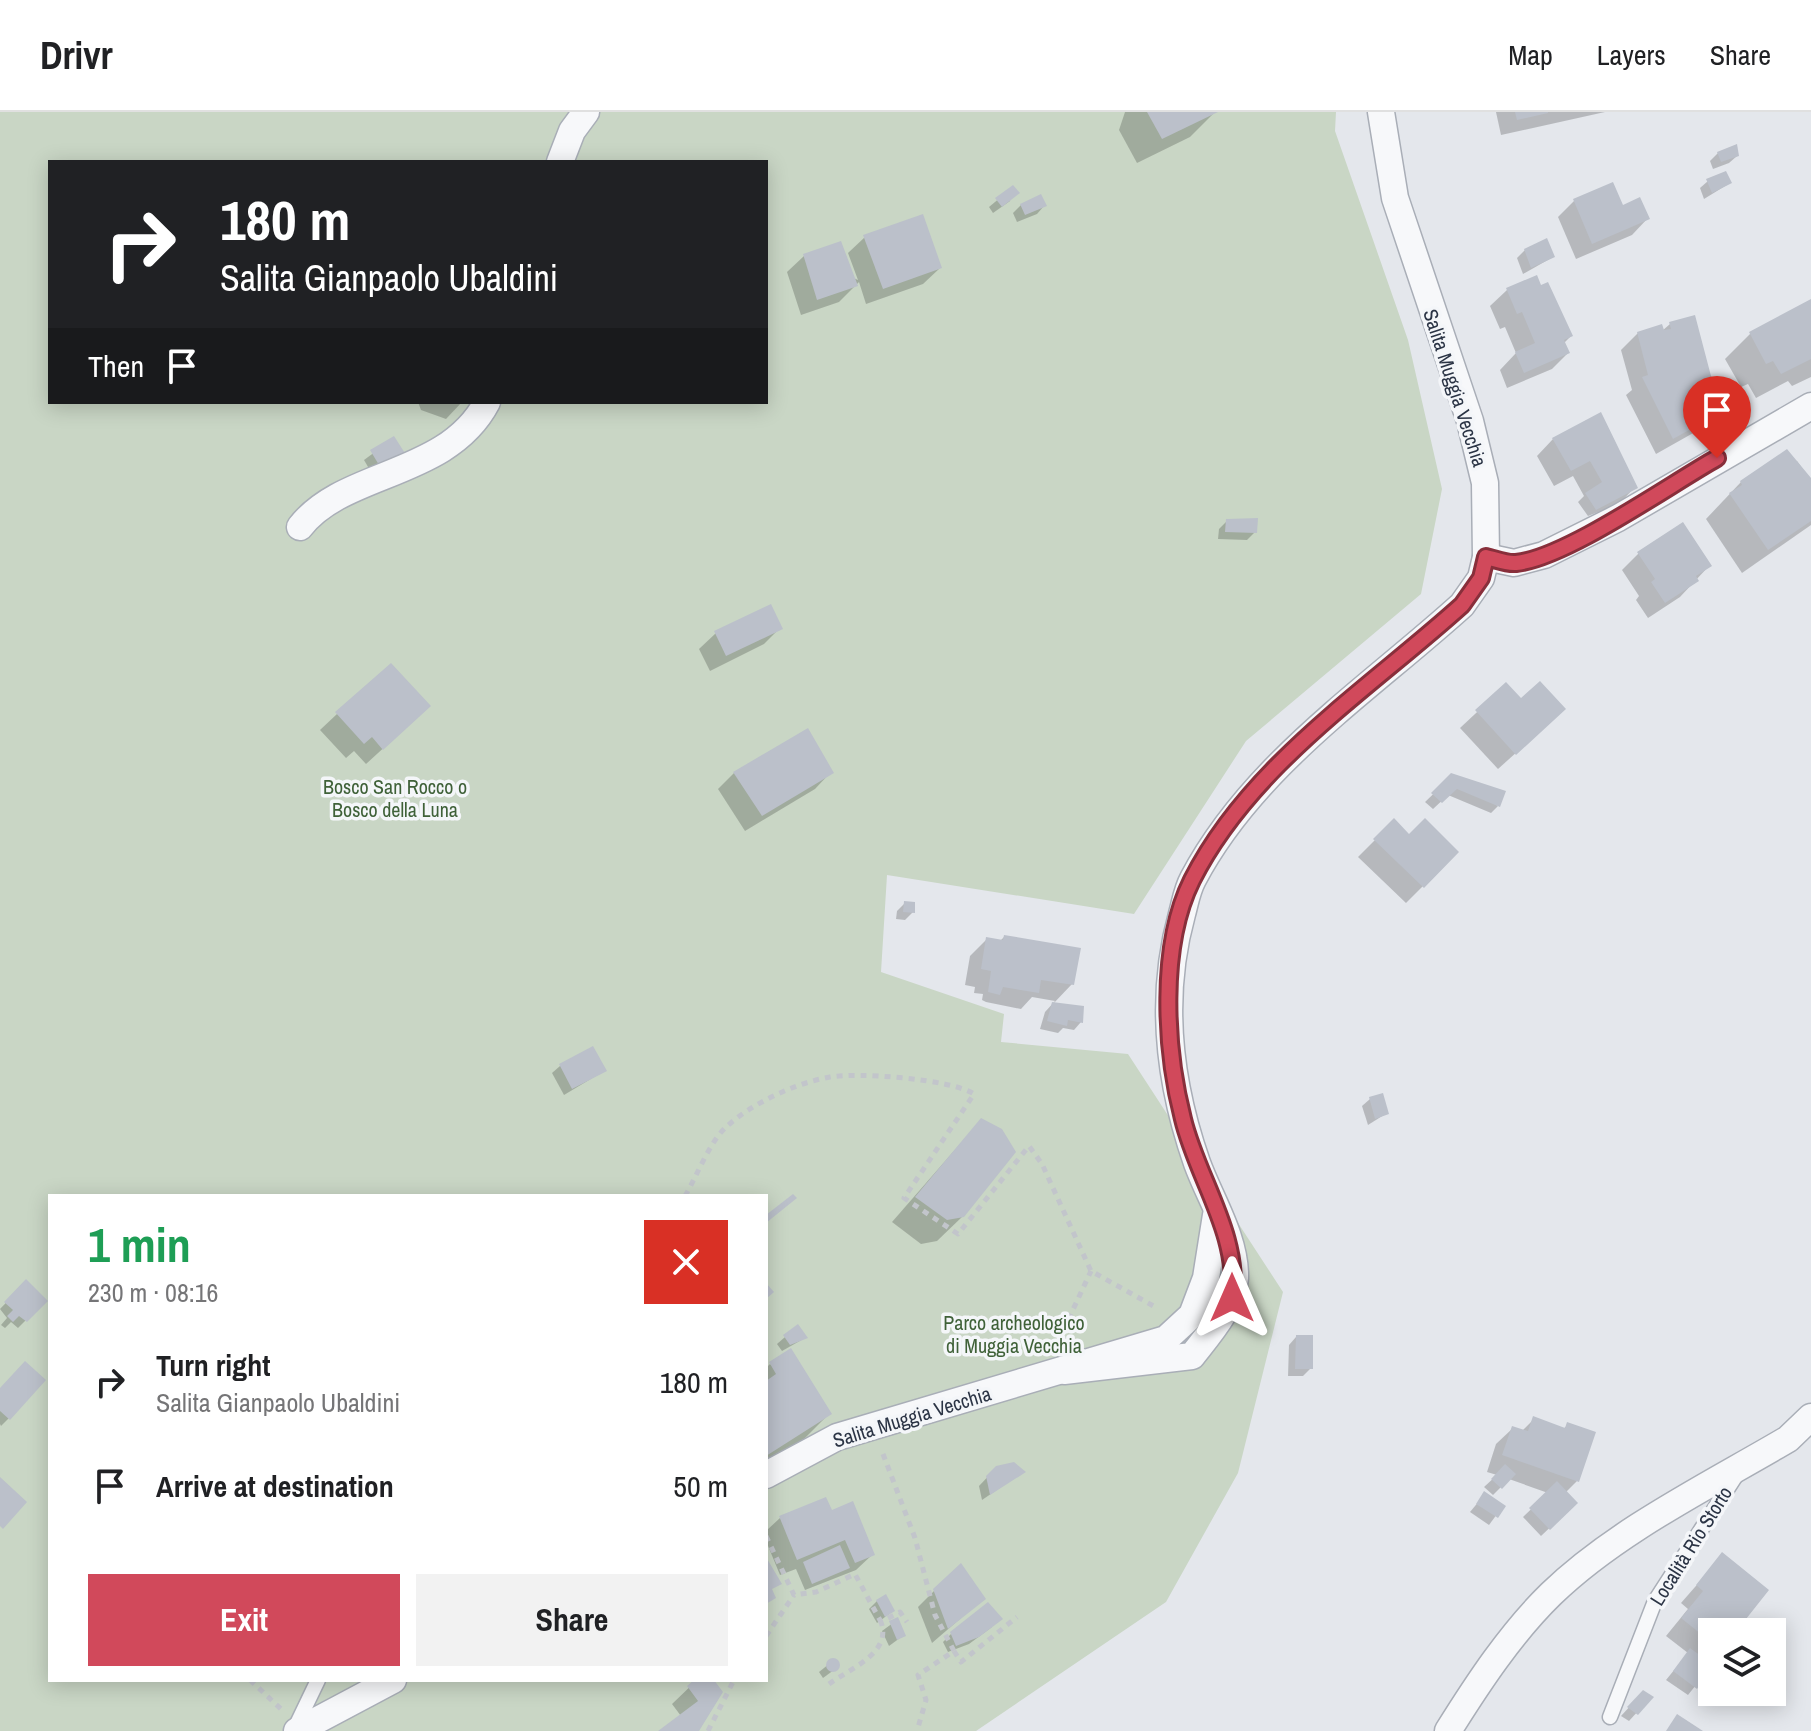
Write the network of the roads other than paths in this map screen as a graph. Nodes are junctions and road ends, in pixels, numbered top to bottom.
1 (586, 112) edge
2 (1381, 112) edge
3 (561, 160) edge
4 (485, 404) edge
5 (1811, 406) edge
6 (300, 527) dead end
7 (1486, 557) junction
8 (1811, 1417) edge
9 (1741, 1467) junction
10 (768, 1474) edge
11 (317, 1682) edge
12 (389, 1682) edge
13 (1610, 1717) dead end
14 (296, 1728) edge
15 (1448, 1731) edge

1 - 3 street
2 - 7 street, Salita Muggia Vecchia
4 - 6 street
5 - 7 street
7 - 10 street, Salita Muggia Vecchia
8 - 9 street
9 - 13 lane, Località Rio Storto
9 - 15 street
11 - 14 lane
12 - 14 street

